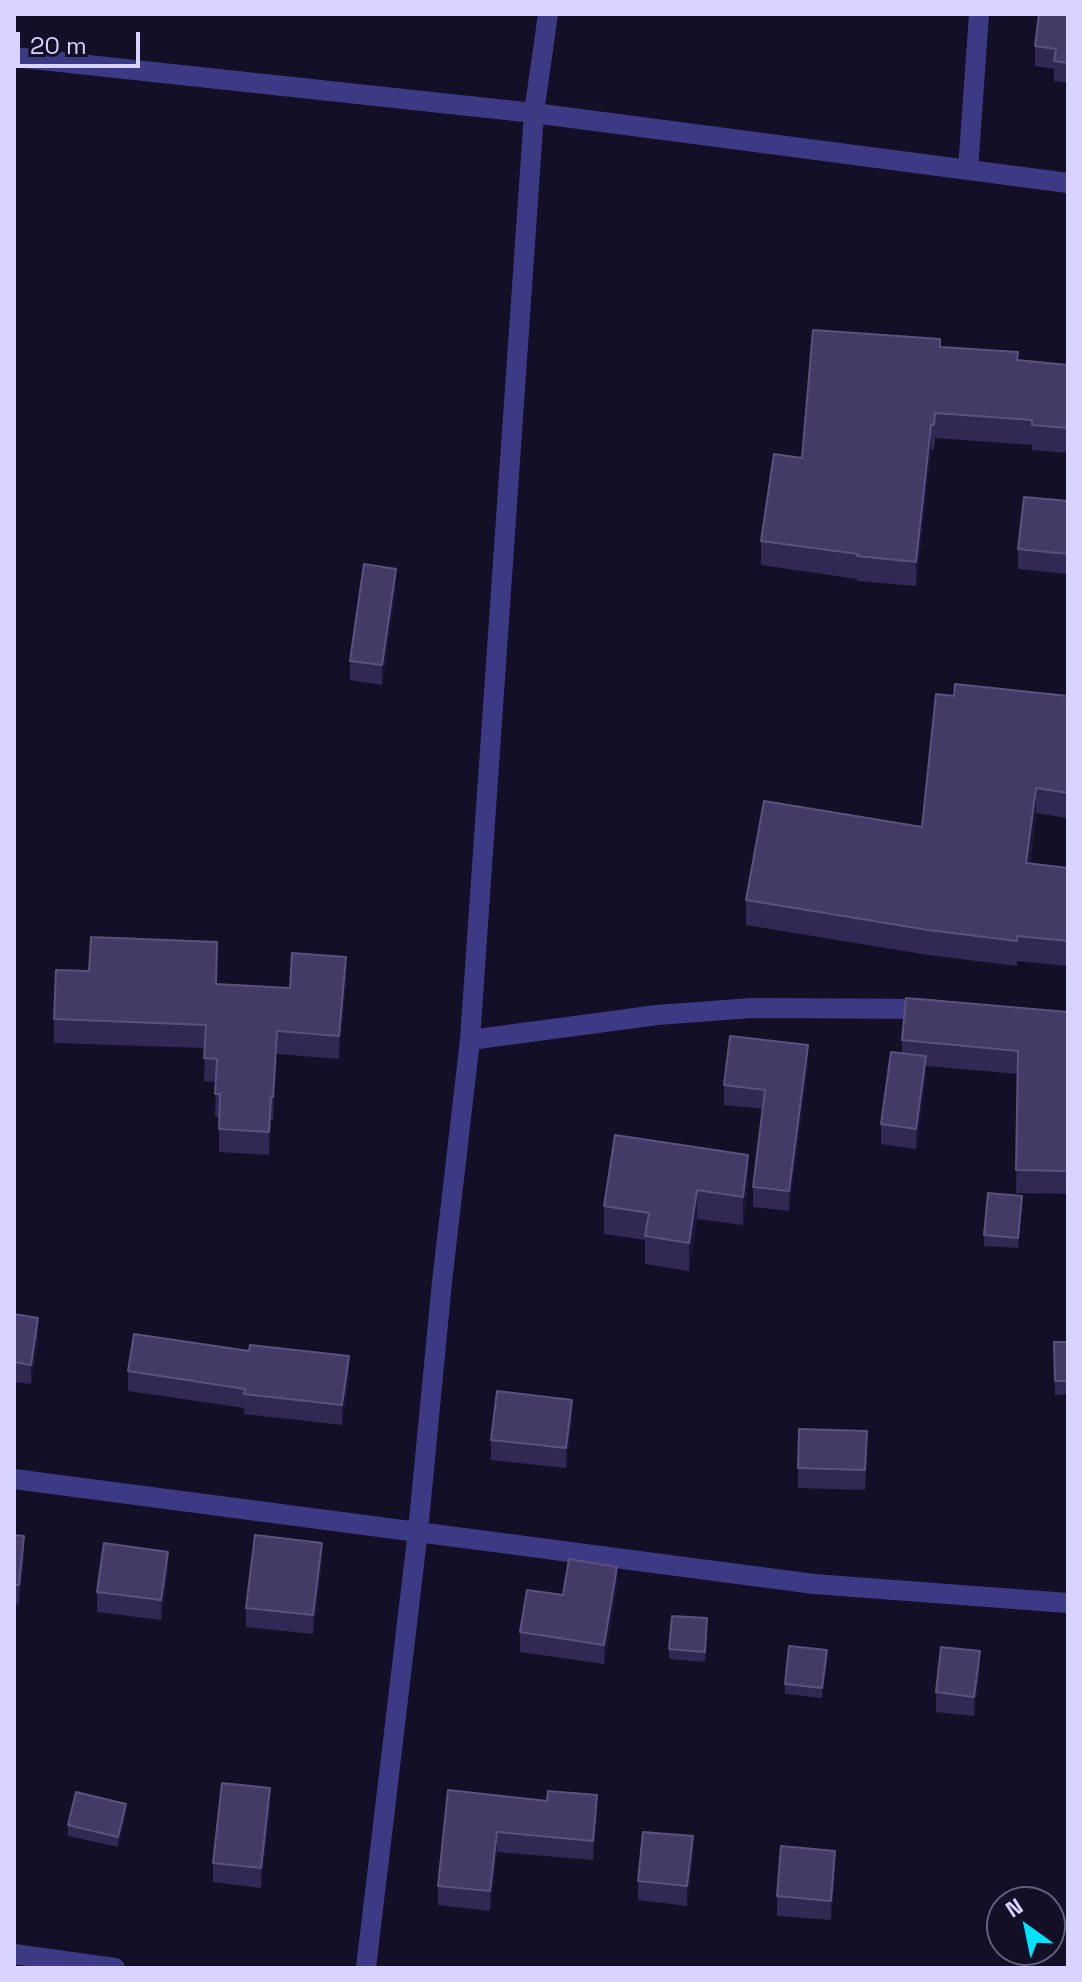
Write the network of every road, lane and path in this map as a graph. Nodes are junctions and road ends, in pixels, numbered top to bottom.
1 (548, 14) edge
2 (979, 14) edge
3 (14, 57) edge
4 (534, 113) junction
5 (968, 170) junction
6 (1068, 183) edge
7 (948, 1009) edge
8 (470, 1040) junction
9 (14, 1479) edge
10 (418, 1531) junction
11 (1068, 1603) edge
12 (14, 1954) edge
13 (115, 1968) edge
14 (366, 1968) edge

1 - 4 street
2 - 5 street
3 - 4 street
4 - 5 street
4 - 8 street
5 - 6 street
7 - 8 street
8 - 10 street
9 - 10 street
10 - 11 street
10 - 14 street
12 - 13 street

